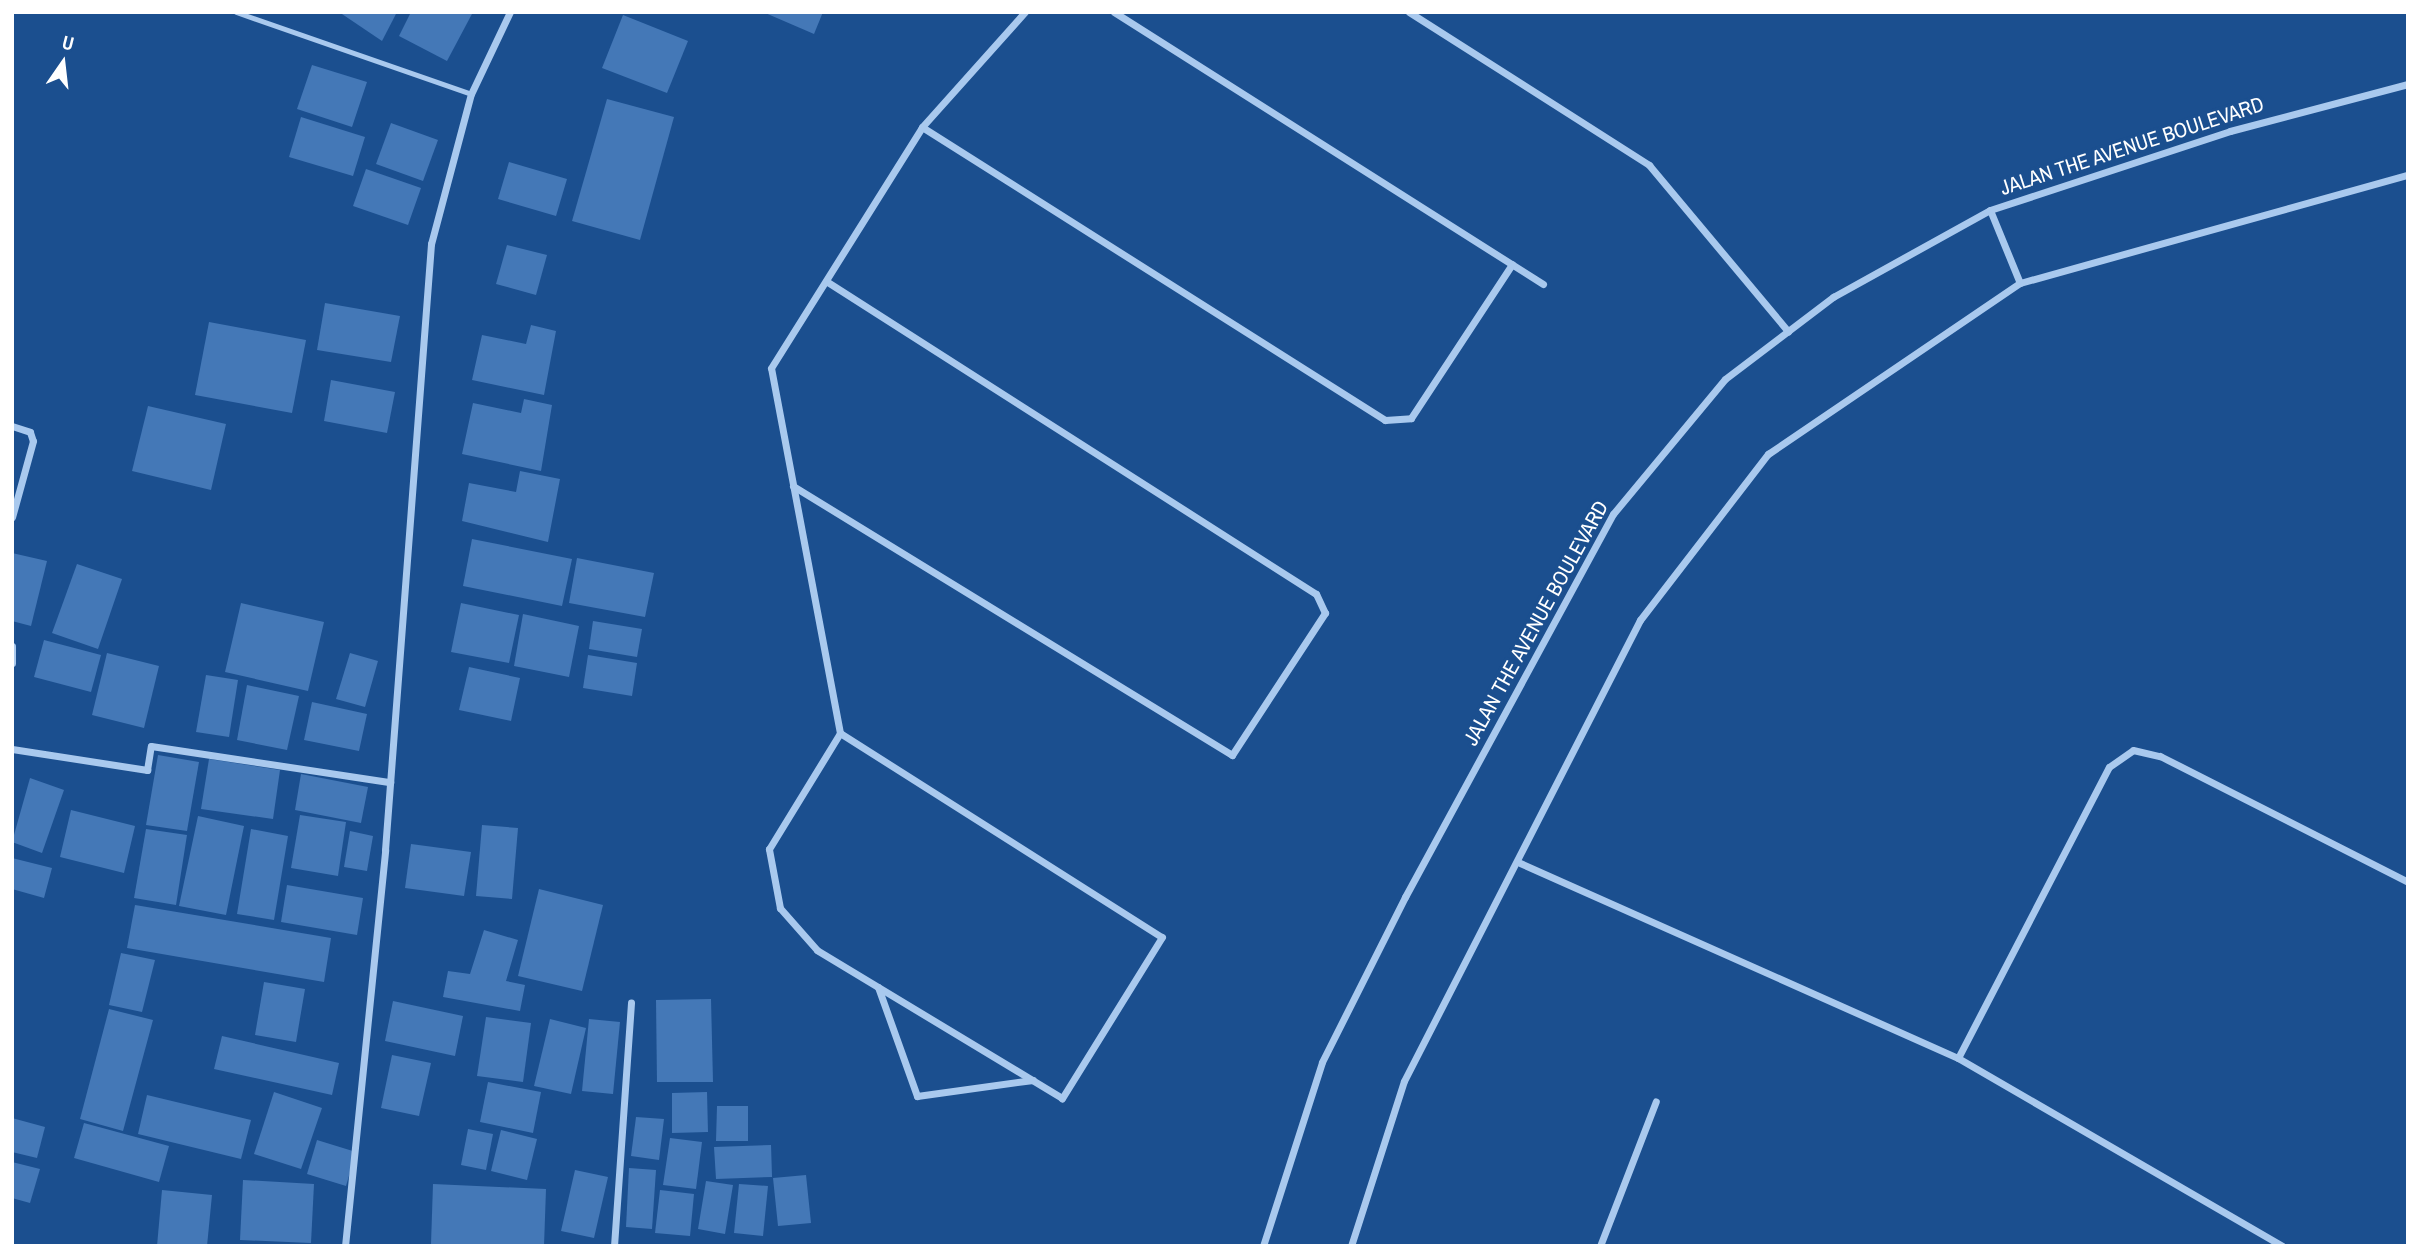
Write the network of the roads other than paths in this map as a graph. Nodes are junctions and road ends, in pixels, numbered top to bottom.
1 (236, 12) edge
2 (510, 12) edge
3 (1025, 12) edge
4 (1114, 12) edge
5 (1409, 12) edge
6 (2408, 84) edge
7 (471, 94) junction
8 (922, 127) junction
9 (2408, 175) edge
10 (1990, 210) junction
11 (1511, 264) junction
12 (826, 281) junction
13 (2020, 283) junction
14 (1543, 284) dead end
15 (1788, 331) junction
16 (12, 426) edge
17 (793, 485) junction
18 (12, 517) edge
19 (12, 646) edge
20 (12, 663) edge
21 (840, 733) junction
22 (12, 749) edge
23 (390, 782) junction
24 (1520, 863) junction
25 (2408, 882) edge
26 (878, 987) junction
27 (631, 1003) dead end
28 (1958, 1058) junction
29 (1033, 1080) junction
30 (1656, 1101) dead end
31 (345, 1246) edge
32 (614, 1246) edge
33 (1263, 1246) edge
34 (1351, 1246) edge
35 (1600, 1246) edge
36 (2282, 1246) edge

1 - 7 lane
2 - 7 street
3 - 8 street
4 - 11 street
5 - 15 street
6 - 10 street, JALAN THE AVENUE BOULEVARD
7 - 23 street
8 - 11 street
8 - 12 street
9 - 13 street
10 - 13 street
10 - 15 street, JALAN THE AVENUE BOULEVARD
11 - 14 street
12 - 17 street
12 - 17 street
13 - 24 street
15 - 33 street, JALAN THE AVENUE BOULEVARD
16 - 18 street
17 - 21 street
19 - 20 street
21 - 26 street
21 - 29 street
22 - 23 street
23 - 31 street
24 - 28 street
24 - 34 street
25 - 28 street
26 - 29 street
26 - 29 street
27 - 32 street
28 - 36 street
30 - 35 street

